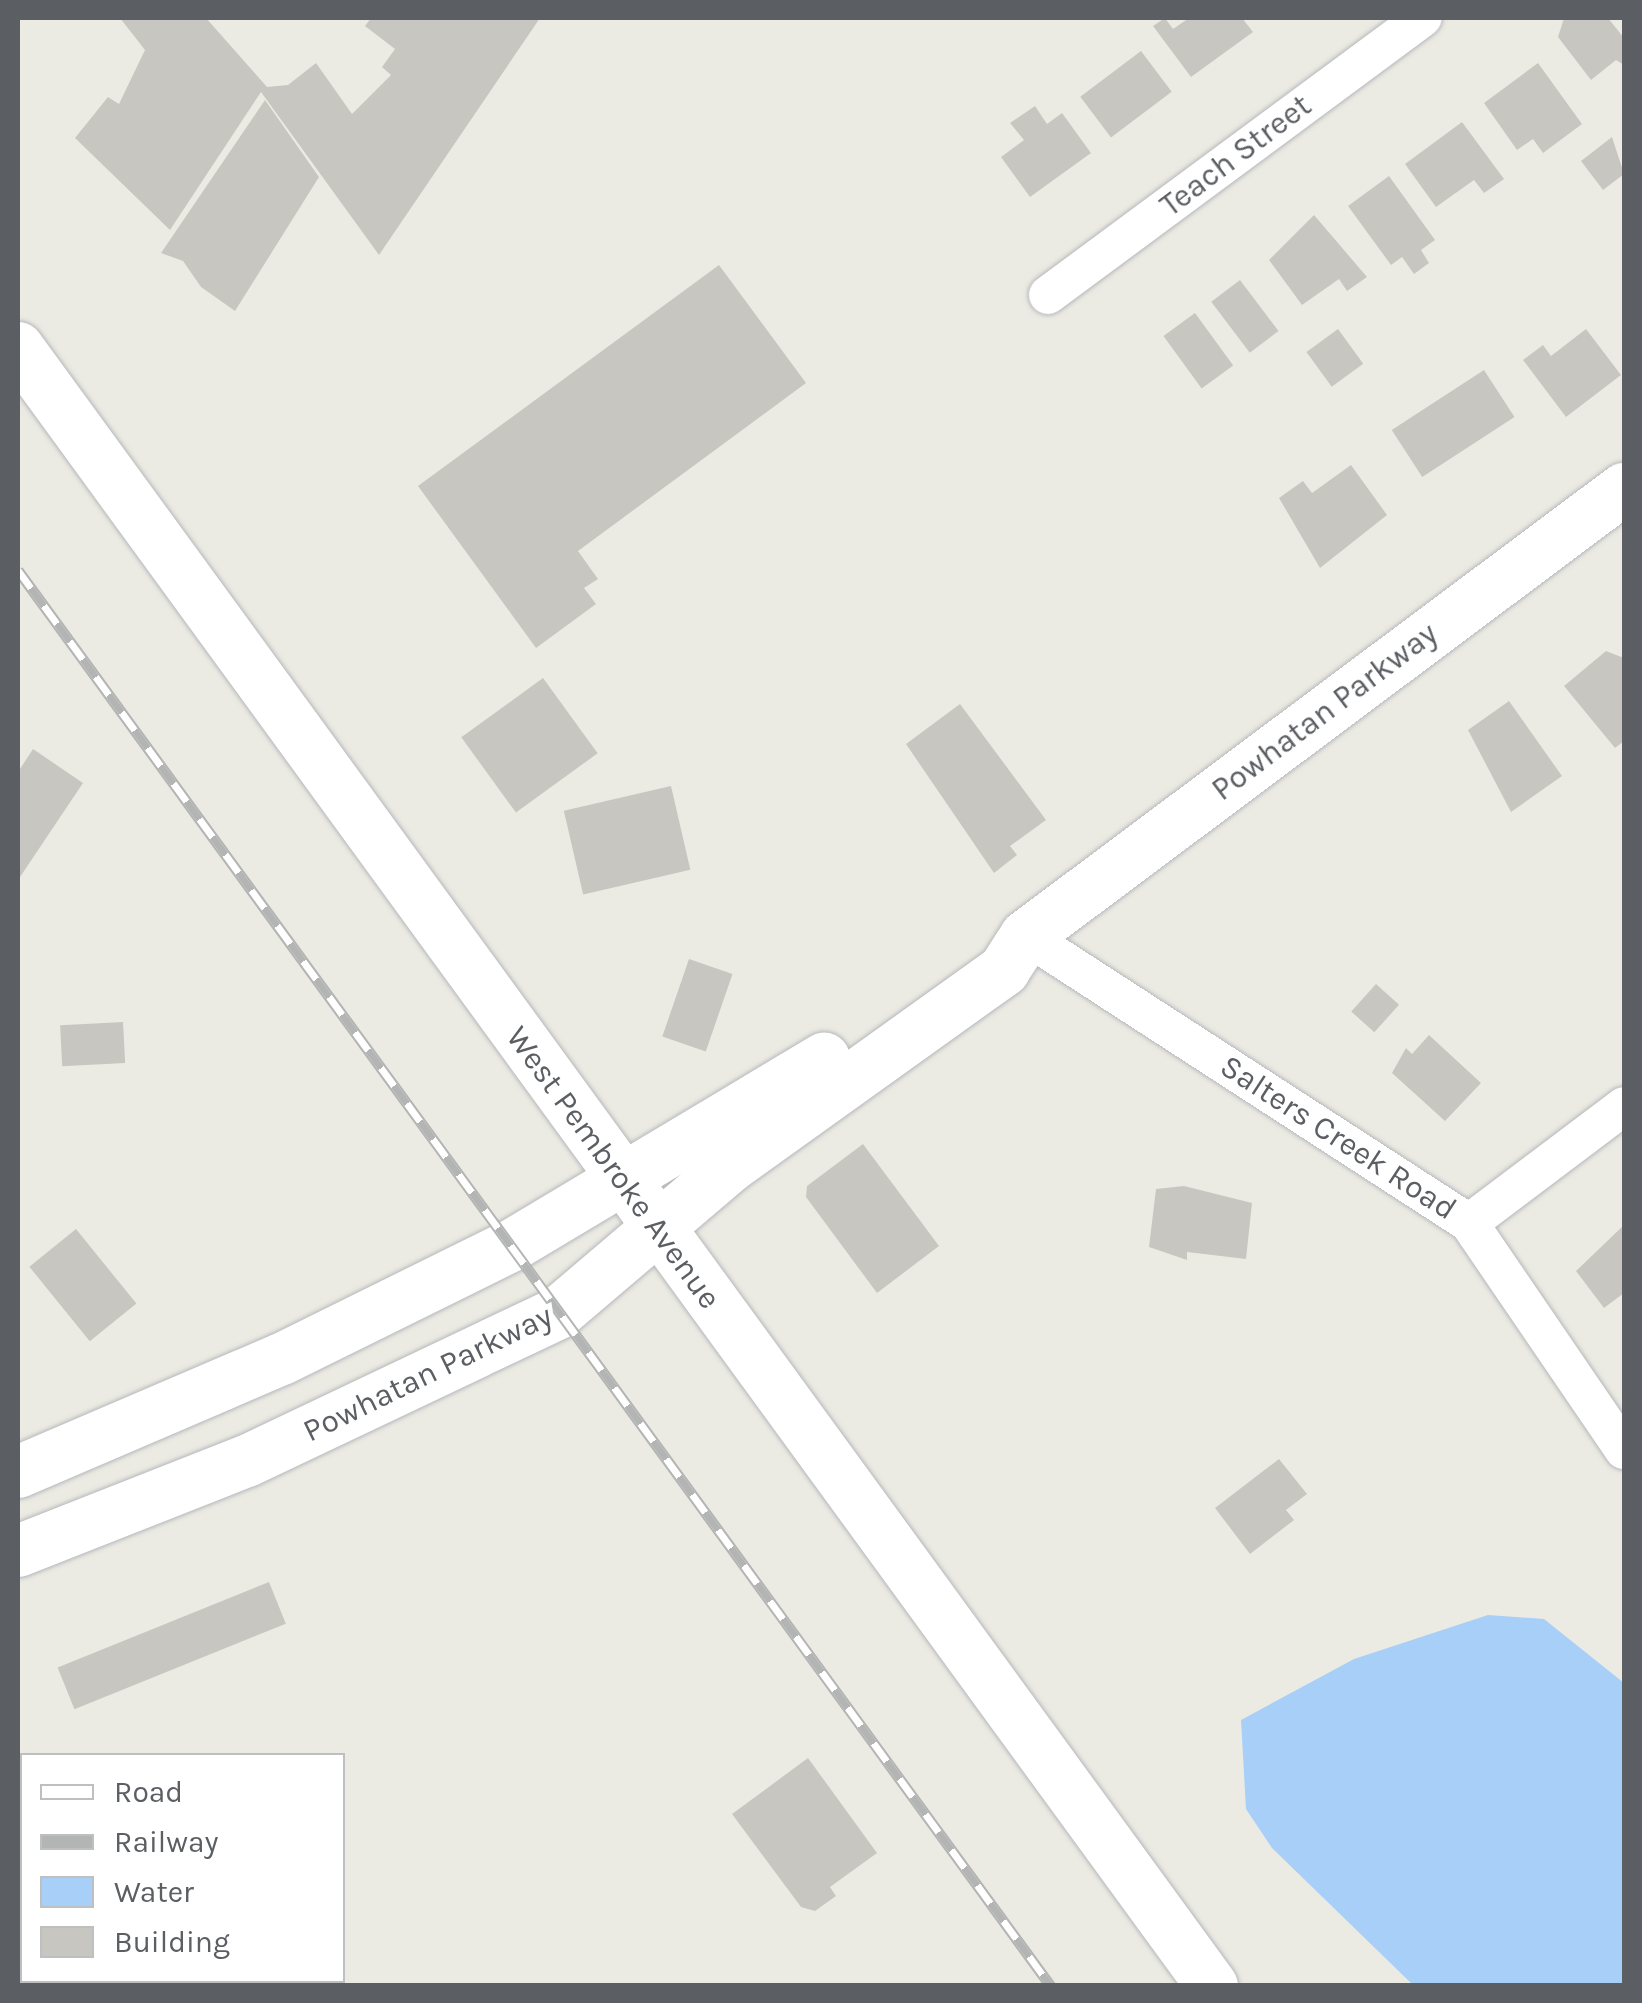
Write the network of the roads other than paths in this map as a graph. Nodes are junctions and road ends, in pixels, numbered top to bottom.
1 (1423, 18) edge
2 (1048, 295) dead end
3 (18, 348) edge
4 (1624, 489) edge
5 (1026, 936) junction
6 (1624, 1106) edge
7 (621, 1184) junction
8 (1469, 1223) junction
9 (655, 1229) junction
10 (1624, 1450) edge
11 (18, 1472) edge
12 (18, 1551) edge
13 (1212, 1986) edge

1 - 2 street, Teach Street
3 - 7 main road, West Pembroke Avenue
4 - 5 main road, Powhatan Parkway
5 - 7 main road, Powhatan Parkway
5 - 8 street, Salters Creek Road
5 - 9 main road, Powhatan Parkway
6 - 8 street
7 - 9 main road, West Pembroke Avenue
7 - 11 main road, Powhatan Parkway
8 - 10 street, Salters Creek Road
9 - 12 main road, Powhatan Parkway
9 - 13 main road, West Pembroke Avenue

